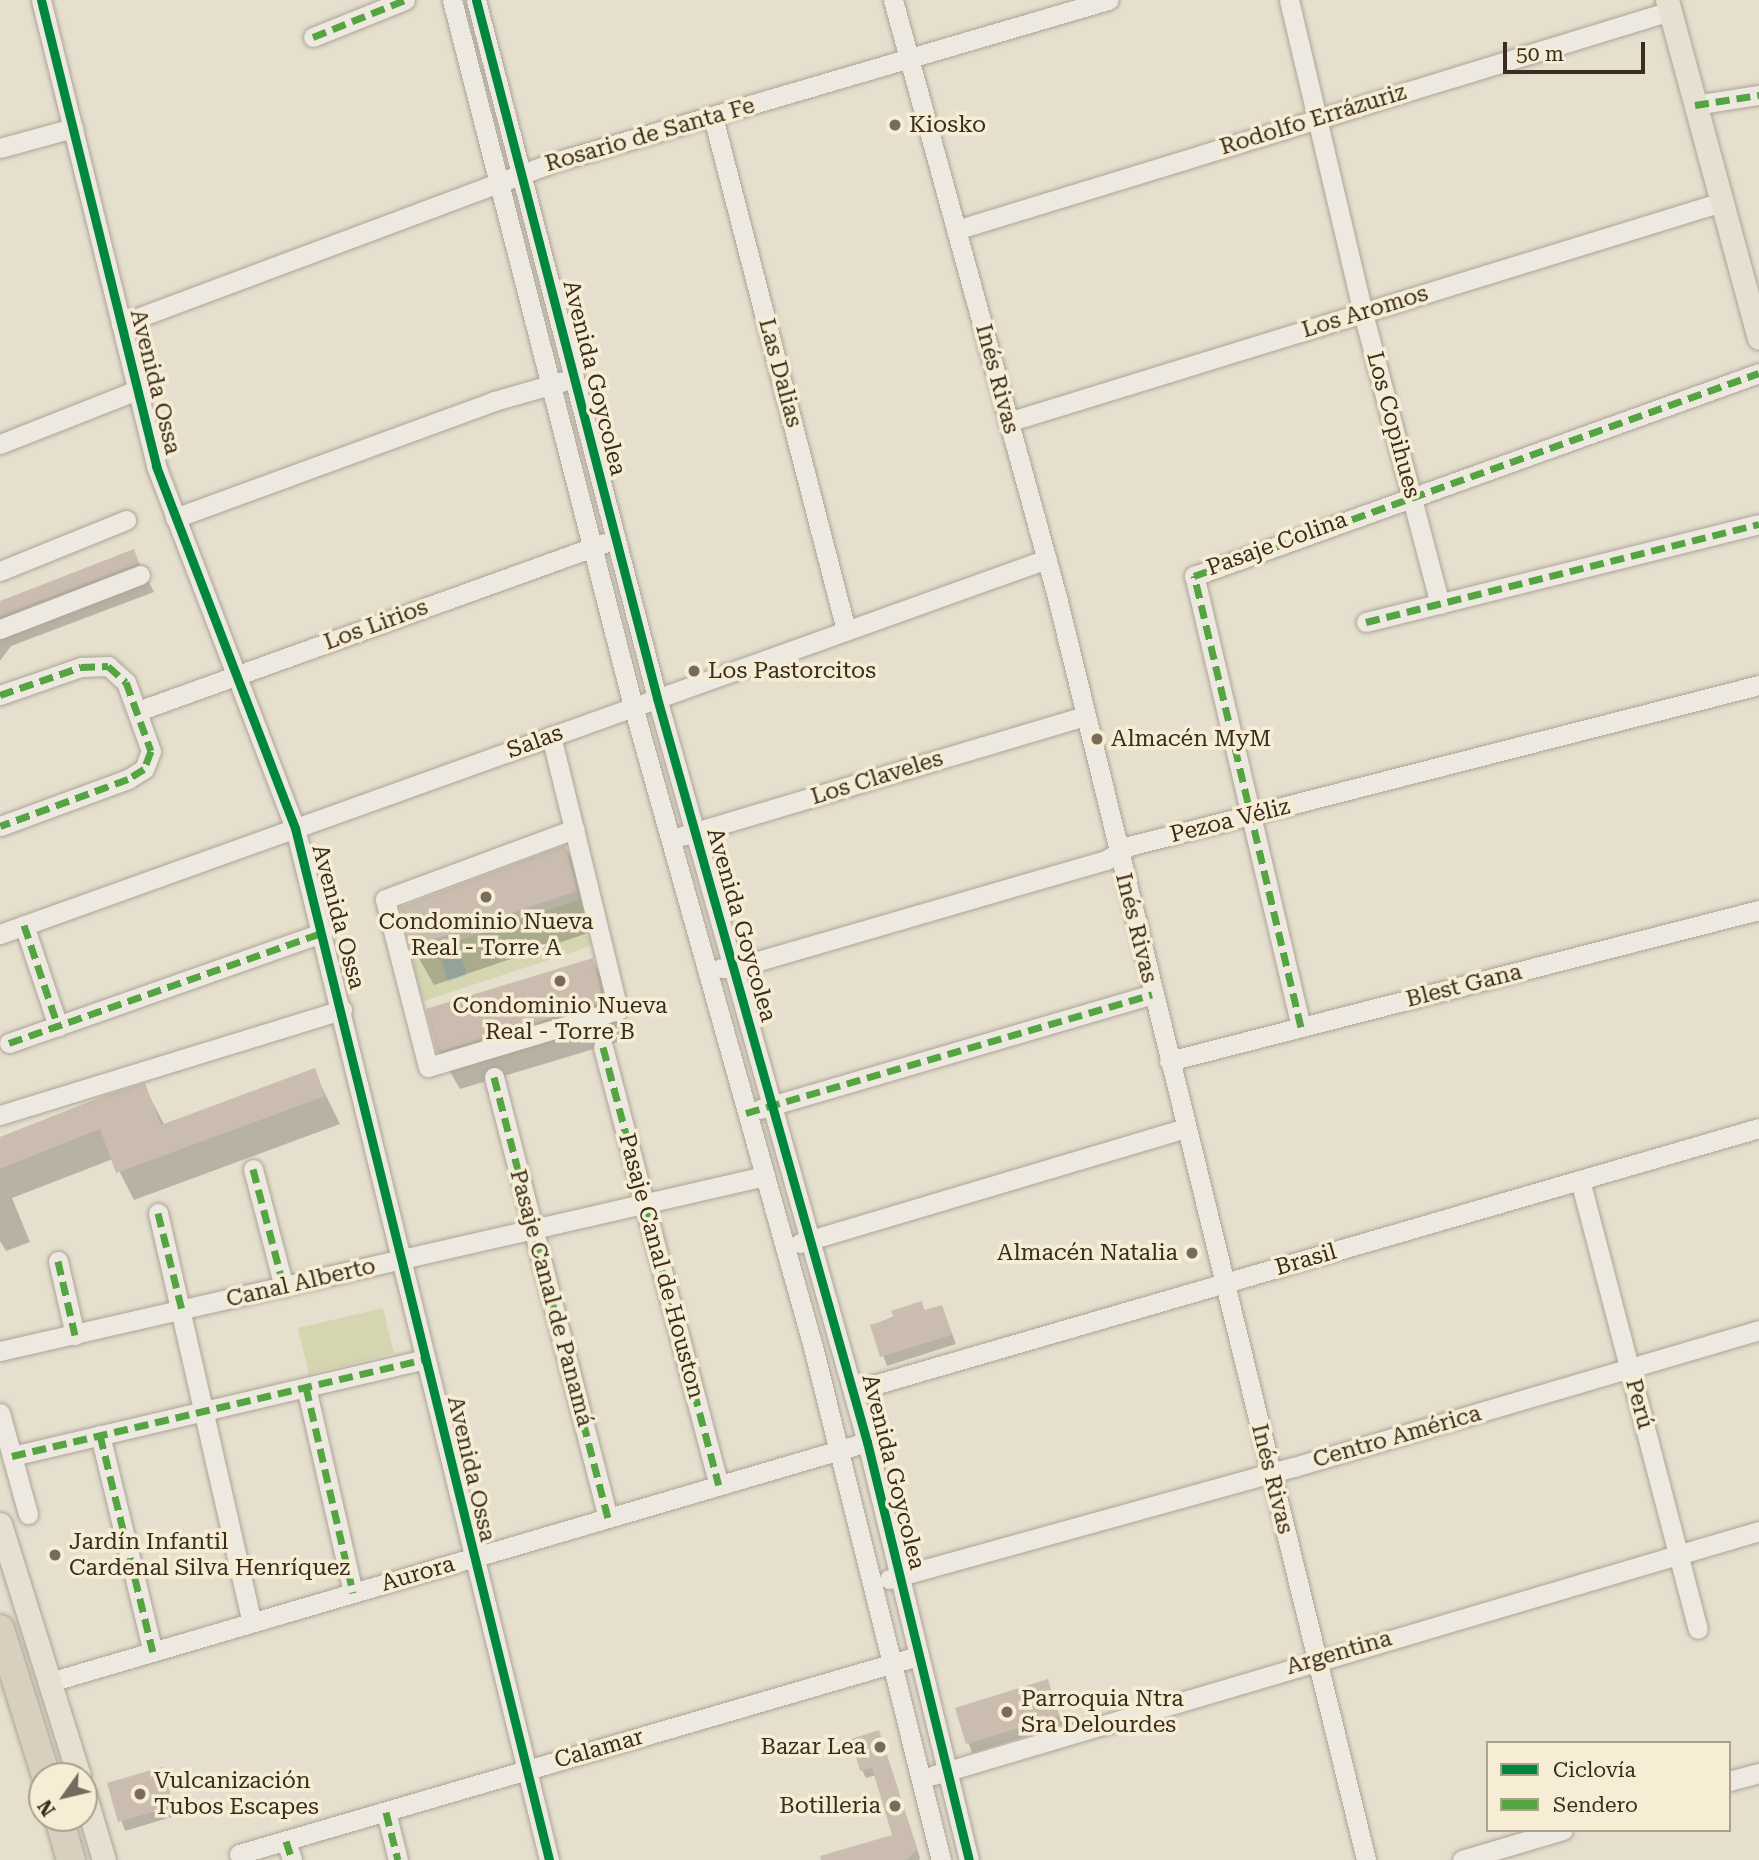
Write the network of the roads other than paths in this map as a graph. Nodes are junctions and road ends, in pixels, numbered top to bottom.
1 (41, 0) edge
2 (405, 0) edge
3 (452, 0) edge
4 (476, 0) edge
5 (893, 0) edge
6 (1108, 0) edge
7 (1289, 0) edge
8 (1669, 5) edge
9 (313, 37) dead end
10 (909, 60) junction
11 (1759, 94) edge
12 (1695, 105) junction
13 (713, 117) junction
14 (1318, 118) junction
15 (72, 128) junction
16 (0, 148) edge
17 (522, 174) junction
18 (499, 182) junction
19 (1722, 202) junction
20 (956, 230) junction
21 (1363, 313) junction
22 (121, 324) junction
23 (1758, 328) edge
24 (1759, 373) edge
25 (575, 379) junction
26 (551, 384) junction
27 (137, 390) junction
28 (1008, 422) junction
29 (0, 444) edge
30 (1411, 496) junction
31 (175, 518) junction
32 (126, 520) dead end
33 (1759, 524) edge
34 (615, 540) junction
35 (592, 546) junction
36 (1046, 559) junction
37 (0, 570) edge
38 (141, 575) dead end
39 (1440, 604) junction
40 (1366, 622) dead end
41 (0, 629) edge
42 (846, 630) junction
43 (239, 675) junction
44 (1759, 685) edge
45 (0, 695) edge
46 (657, 698) junction
47 (633, 706) junction
48 (138, 711) junction
49 (1084, 716) junction
50 (551, 736) junction
51 (1249, 816) junction
52 (0, 826) edge
53 (295, 828) junction
54 (574, 829) junction
55 (695, 832) junction
56 (670, 840) junction
57 (1117, 853) junction
58 (1759, 910) edge
59 (23, 925) junction
60 (322, 933) junction
61 (0, 934) edge
62 (706, 968) junction
63 (734, 968) junction
64 (1152, 994) junction
65 (342, 1010) junction
66 (58, 1026) junction
67 (1301, 1027) junction
68 (9, 1043) dead end
69 (603, 1047) dead end
70 (1169, 1061) junction
71 (494, 1077) dead end
72 (773, 1105) junction
73 (746, 1113) junction
74 (0, 1115) edge
75 (1185, 1128) junction
76 (1759, 1128) edge
77 (253, 1169) dead end
78 (765, 1176) junction
79 (1580, 1180) junction
80 (644, 1204) junction
81 (158, 1213) dead end
82 (534, 1229) junction
83 (811, 1240) junction
84 (785, 1247) junction
85 (403, 1259) junction
86 (58, 1261) dead end
87 (1224, 1284) junction
88 (284, 1287) junction
89 (182, 1310) junction
90 (1759, 1330) edge
91 (75, 1335) junction
92 (0, 1351) edge
93 (425, 1359) junction
94 (1629, 1368) junction
95 (306, 1387) junction
96 (853, 1391) junction
97 (204, 1411) junction
98 (0, 1413) edge
99 (100, 1435) junction
100 (867, 1442) junction
101 (839, 1450) junction
102 (12, 1456) junction
103 (1271, 1474) junction
104 (719, 1485) junction
105 (28, 1514) dead end
106 (608, 1518) junction
107 (0, 1524) edge
108 (1759, 1531) edge
109 (1678, 1555) junction
110 (471, 1558) junction
111 (899, 1577) junction
112 (871, 1582) junction
113 (353, 1593) junction
114 (252, 1622) junction
115 (0, 1629) edge
116 (1698, 1629) dead end
117 (153, 1651) junction
118 (918, 1656) junction
119 (1317, 1660) junction
120 (892, 1663) junction
121 (50, 1682) junction
122 (42, 1762) edge
123 (75, 1762) edge
124 (527, 1770) junction
125 (947, 1771) junction
126 (1759, 1773) edge
127 (921, 1779) junction
128 (1731, 1780) edge
129 (386, 1812) junction
130 (63, 1832) edge
131 (96, 1832) edge
132 (1556, 1832) edge
133 (286, 1841) junction
134 (239, 1854) dead end
135 (965, 1859) edge
136 (71, 1860) edge
137 (104, 1860) edge
138 (292, 1860) edge
139 (398, 1860) edge
140 (549, 1860) edge
141 (942, 1860) edge
142 (1366, 1860) edge
143 (1462, 1860) edge

1 - 15 street, Avenida Ossa
2 - 9 street
3 - 18 street, Avenida Goycolea
4 - 17 street, Avenida Goycolea
5 - 10 street, Inés Rivas
6 - 10 street, Rosario de Santa Fe
7 - 14 street, Los Copihues
8 - 12 main road
8 - 14 street, Rodolfo Errázuriz
10 - 13 street, Rosario de Santa Fe
10 - 20 street, Inés Rivas
11 - 12 street
12 - 19 main road
13 - 17 street, Rosario de Santa Fe
13 - 42 street, Las Dalias
14 - 20 street, Rodolfo Errázuriz
14 - 21 street, Los Copihues
15 - 16 street
15 - 22 street, Avenida Ossa
17 - 18 street, Rosario de Santa Fe
17 - 25 street, Avenida Goycolea
18 - 22 street, Rosario de Santa Fe
18 - 26 street, Avenida Goycolea
19 - 21 street, Los Aromos
19 - 23 main road
20 - 28 street, Inés Rivas
21 - 28 street, Los Aromos
21 - 30 street, Los Copihues
22 - 27 street, Avenida Ossa
24 - 30 street, Pasaje Colina
25 - 26 street
25 - 34 street, Avenida Goycolea
26 - 31 street
26 - 35 street, Avenida Goycolea
27 - 29 street
27 - 31 street, Avenida Ossa
28 - 36 street, Inés Rivas
30 - 39 street, Los Copihues
30 - 51 street, Pasaje Colina
31 - 43 street, Avenida Ossa
32 - 37 street
33 - 39 street
34 - 35 street, Los Lirios
34 - 46 street, Avenida Goycolea
35 - 43 street, Los Lirios
35 - 47 street, Avenida Goycolea
36 - 42 street, Salas
36 - 49 street, Inés Rivas
38 - 41 street
39 - 40 street
42 - 46 street, Salas
43 - 48 street, Los Lirios
43 - 53 street, Avenida Ossa
44 - 51 street, Pezoa Véliz
45 - 48 street
46 - 47 street, Salas
46 - 55 street, Avenida Goycolea
47 - 50 street, Salas
47 - 56 street, Avenida Goycolea
48 - 52 street
49 - 55 street, Los Claveles
49 - 57 street, Inés Rivas
50 - 53 street, Salas
50 - 54 street
51 - 57 street, Pezoa Véliz
51 - 67 street, Pasaje Colina
53 - 59 street, Salas
53 - 60 street, Avenida Ossa
54 - 54 street
55 - 56 street, Los Claveles
55 - 63 street, Avenida Goycolea
56 - 62 street, Avenida Goycolea
57 - 63 street, Pezoa Véliz
57 - 64 street, Inés Rivas
58 - 67 street, Blest Gana
59 - 61 street, Salas
59 - 66 street
60 - 65 street, Avenida Ossa
60 - 66 street
62 - 63 street, Pezoa Véliz
62 - 73 street, Avenida Goycolea
63 - 72 street, Avenida Goycolea
64 - 70 street, Inés Rivas
64 - 72 street
65 - 74 street
65 - 85 street, Avenida Ossa
66 - 68 street
67 - 70 street, Blest Gana
69 - 80 street, Pasaje Canal de Houston
70 - 75 street, Inés Rivas
71 - 82 street, Pasaje Canal de Panamá
72 - 73 street
72 - 83 street, Avenida Goycolea
73 - 78 street, Avenida Goycolea
75 - 83 street
75 - 87 street, Inés Rivas
76 - 79 street, Brasil
77 - 88 street
78 - 80 street, Canal Alberto
78 - 84 street, Avenida Goycolea
79 - 87 street, Brasil
79 - 94 street, Perú
80 - 82 street, Canal Alberto
80 - 104 street, Pasaje Canal de Houston
81 - 89 street
82 - 85 street, Canal Alberto
82 - 106 street, Pasaje Canal de Panamá
83 - 84 street
83 - 96 street, Avenida Goycolea
84 - 101 street, Avenida Goycolea
85 - 88 street, Canal Alberto
85 - 93 street, Avenida Ossa
86 - 91 street
87 - 96 street, Brasil
87 - 103 street, Inés Rivas
88 - 89 street, Canal Alberto
89 - 91 street, Canal Alberto
89 - 97 street
90 - 94 street, Centro América
91 - 92 street, Canal Alberto
93 - 95 street
93 - 110 street, Avenida Ossa
94 - 103 street, Centro América
94 - 109 street, Perú
95 - 97 street
95 - 113 street
96 - 100 street, Avenida Goycolea
97 - 99 street
97 - 114 street
98 - 102 street
99 - 102 street
99 - 117 street
100 - 101 street, Aurora
100 - 111 street, Avenida Goycolea
101 - 104 street, Aurora
101 - 112 street, Avenida Goycolea
102 - 105 street
103 - 111 street, Centro América
103 - 119 street, Inés Rivas
104 - 106 street, Aurora
106 - 110 street, Aurora
107 - 121 main road
108 - 109 street, Argentina
109 - 116 street, Perú
109 - 119 street, Argentina
110 - 113 street, Aurora
110 - 124 street, Avenida Ossa
111 - 112 street, Centro América
111 - 118 street, Avenida Goycolea
112 - 120 street, Avenida Goycolea
113 - 114 street, Aurora
114 - 117 street, Aurora
115 - 122 highway
117 - 121 street, Aurora
118 - 120 street, Calamar
118 - 125 street, Avenida Goycolea
119 - 125 street, Argentina
119 - 142 street, Inés Rivas
120 - 124 street, Calamar
120 - 127 street, Avenida Goycolea
121 - 123 main road
124 - 129 street, Calamar
124 - 140 street, Avenida Ossa
125 - 127 street, Argentina
125 - 135 street, Avenida Goycolea
126 - 128 street
127 - 141 street, Avenida Goycolea
129 - 133 street, Calamar
129 - 139 street
130 - 136 highway
131 - 137 main road
132 - 143 street
133 - 134 street, Calamar
133 - 138 street

